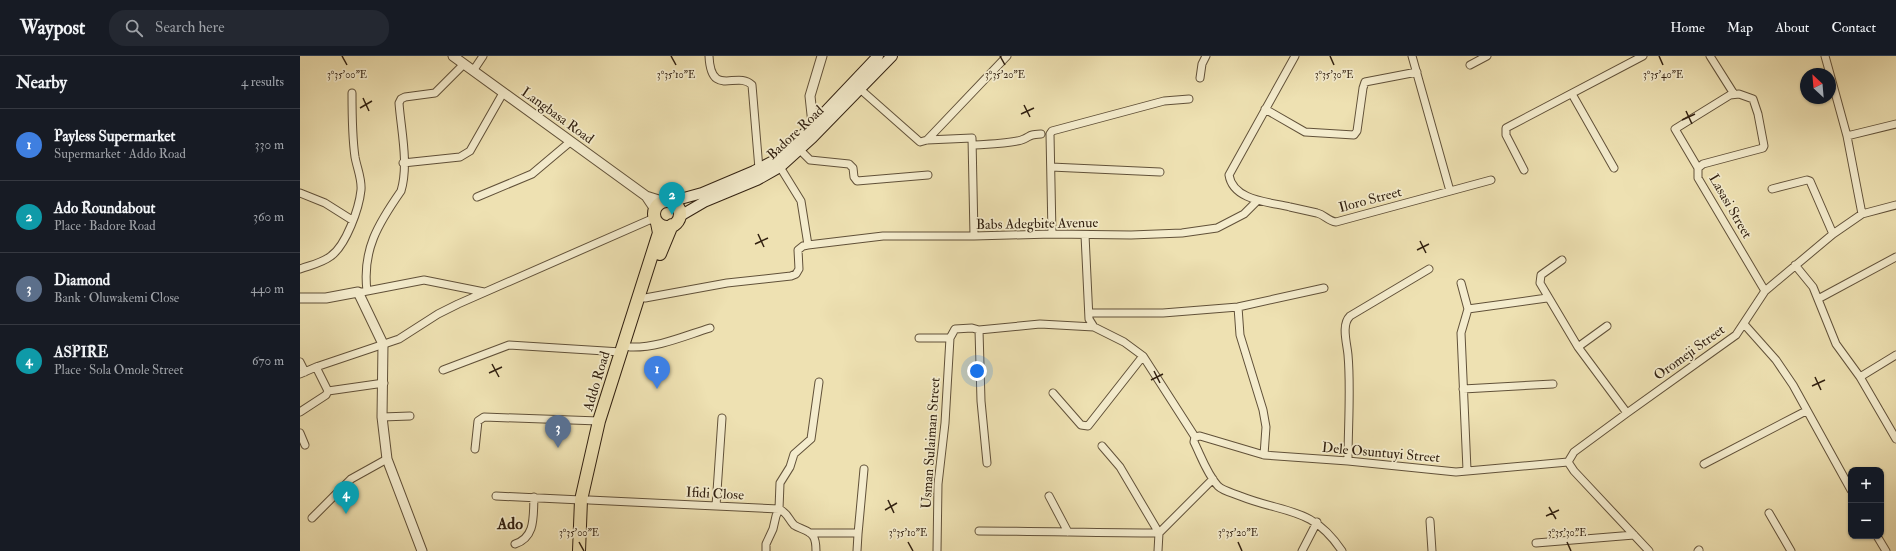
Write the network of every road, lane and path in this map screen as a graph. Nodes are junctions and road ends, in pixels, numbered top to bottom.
1 (452, 56) edge
2 (483, 56) edge
3 (710, 56) edge
4 (822, 56) edge
5 (878, 56) edge
6 (892, 56) edge
7 (1007, 56) edge
8 (1206, 56) edge
9 (1295, 56) edge
10 (1412, 56) edge
11 (1487, 56) edge
12 (1710, 56) edge
13 (1825, 56) edge
14 (1640, 57) edge
15 (464, 64) junction
16 (1470, 65) dead end
17 (1828, 68) edge
18 (473, 71) junction
19 (1417, 72) junction
20 (1200, 78) dead end
21 (860, 89) junction
22 (352, 93) dead end
23 (503, 93) junction
24 (1572, 94) junction
25 (1734, 94) junction
26 (1836, 96) edge
27 (1190, 99) dead end
28 (1265, 109) junction
29 (813, 124) junction
30 (1896, 124) edge
31 (1041, 134) dead end
32 (1847, 136) junction
33 (927, 140) junction
34 (570, 142) junction
35 (973, 145) junction
36 (800, 150) junction
37 (403, 163) junction
38 (780, 167) junction
39 (1051, 167) junction
40 (1614, 168) dead end
41 (1698, 168) junction
42 (759, 169) junction
43 (1524, 170) dead end
44 (1160, 172) dead end
45 (928, 175) dead end
46 (1491, 180) dead end
47 (1772, 189) dead end
48 (1450, 191) junction
49 (300, 193) edge
50 (477, 197) dead end
51 (1257, 201) junction
52 (1896, 205) edge
53 (660, 210) junction
54 (1862, 214) junction
55 (352, 220) junction
56 (676, 220) junction
57 (1052, 234) junction
58 (1833, 234) junction
59 (1085, 235) junction
60 (974, 236) junction
61 (808, 245) junction
62 (1896, 257) edge
63 (1562, 260) dead end
64 (1796, 265) junction
65 (300, 269) edge
66 (1429, 269) dead end
67 (1461, 283) dead end
68 (1324, 288) dead end
69 (1766, 291) junction
70 (362, 292) junction
71 (484, 292) junction
72 (300, 298) edge
73 (645, 298) junction
74 (1547, 298) junction
75 (1818, 299) junction
76 (1238, 307) junction
77 (1468, 309) junction
78 (1089, 312) junction
79 (1744, 324) junction
80 (1607, 326) dead end
81 (1094, 327) junction
82 (710, 328) dead end
83 (979, 330) junction
84 (919, 338) dead end
85 (950, 338) junction
86 (383, 344) junction
87 (1578, 347) junction
88 (625, 350) junction
89 (1896, 355) edge
90 (1143, 356) junction
91 (300, 362) edge
92 (316, 367) junction
93 (443, 370) dead end
94 (302, 373) edge
95 (1860, 377) junction
96 (819, 382) dead end
97 (384, 383) junction
98 (1553, 384) dead end
99 (1463, 389) junction
100 (328, 391) junction
101 (1053, 393) dead end
102 (1806, 411) junction
103 (300, 412) edge
104 (1626, 413) junction
105 (410, 416) dead end
106 (382, 417) junction
107 (722, 418) dead end
108 (599, 421) junction
109 (300, 432) edge
110 (1195, 437) junction
111 (1896, 438) edge
112 (305, 445) dead end
113 (1102, 446) dead end
114 (475, 449) dead end
115 (1264, 455) junction
116 (387, 459) junction
117 (1348, 461) junction
118 (987, 462) dead end
119 (1568, 462) junction
120 (1704, 464) dead end
121 (864, 469) dead end
122 (1467, 470) junction
123 (1213, 480) junction
124 (1848, 485) edge
125 (496, 496) dead end
126 (1049, 496) dead end
127 (534, 498) junction
128 (585, 500) junction
129 (716, 506) junction
130 (779, 509) junction
131 (1769, 513) dead end
132 (312, 518) dead end
133 (1317, 522) junction
134 (1430, 522) dead end
135 (979, 531) dead end
136 (1068, 532) junction
137 (810, 533) junction
138 (1159, 533) junction
139 (858, 534) junction
140 (1634, 535) junction
141 (1879, 539) edge
142 (1536, 543) dead end
143 (515, 544) dead end
144 (422, 551) edge
145 (579, 551) edge
146 (586, 551) edge
147 (766, 551) edge
148 (816, 551) edge
149 (857, 551) edge
150 (936, 551) edge
151 (1158, 551) edge
152 (1302, 551) edge
153 (1342, 551) edge
154 (1432, 551) edge
155 (1649, 551) edge
156 (1791, 551) edge
157 (1886, 551) edge

1 - 15 street, Langbasa Road
2 - 18 street
3 - 42 street
4 - 29 street
5 - 29 main road, Badore Road
6 - 21 main road, Badore Road
7 - 33 street
8 - 20 street
9 - 28 street
10 - 19 street
11 - 16 street
12 - 25 street
13 - 17 street
14 - 24 street
15 - 18 street, Langbasa Road
15 - 37 street
18 - 23 street, Langbasa Road
19 - 28 street
19 - 48 street
21 - 33 street
21 - 36 main road, Badore Road
22 - 55 street
23 - 34 street, Langbasa Road
23 - 37 street
24 - 40 street
24 - 43 street
25 - 41 street
25 - 41 street, Lasasi Street
26 - 32 street
27 - 39 street
28 - 51 street, Iloro Street
29 - 42 main road, Badore Road
30 - 32 street
31 - 35 street
32 - 54 street
33 - 35 street
34 - 50 street
34 - 53 street, Langbasa Road
35 - 60 street
36 - 38 main road, Badore Road
36 - 45 street
37 - 70 street
38 - 56 main road, Badore Road
38 - 61 street
39 - 44 street
39 - 57 street
41 - 69 street, Lasasi Street
42 - 53 main road, Badore Road
46 - 48 street, Iloro Street
47 - 58 street
48 - 51 street, Iloro Street
49 - 55 street
51 - 59 street, Babs Adegbite Avenue
52 - 54 street, Oromeji Street
53 - 56 main road
53 - 56 main road
53 - 71 street
53 - 88 main road, Addo Road
54 - 58 street, Oromeji Street
55 - 65 street
56 - 73 main road, Addo Road
57 - 59 street, Babs Adegbite Avenue
57 - 60 street, Babs Adegbite Avenue
58 - 64 street, Oromeji Street
59 - 78 street
60 - 61 street, Babs Adegbite Avenue
61 - 73 street
62 - 75 street
63 - 74 street
64 - 69 street, Oromeji Street
64 - 75 street
66 - 117 street
67 - 77 street
68 - 76 street
69 - 79 street, Oromeji Street
70 - 71 street
70 - 72 street
70 - 86 street
71 - 86 street
73 - 88 main road, Addo Road
74 - 77 street
74 - 87 street
75 - 95 street
76 - 78 street
76 - 115 street
77 - 99 street
78 - 81 street
79 - 102 street
79 - 104 street, Oromeji Street
80 - 87 street
81 - 83 street
81 - 90 street
82 - 88 street
83 - 85 street
83 - 118 street
84 - 85 street
85 - 150 street, Usman Sulaiman Street
86 - 92 street
86 - 97 street
87 - 104 street
88 - 93 street
88 - 108 main road, Addo Road
88 - 128 main road, Addo Road
89 - 95 street
90 - 101 street
90 - 110 street
91 - 94 street
92 - 94 street
92 - 100 street
95 - 111 street
96 - 130 street
97 - 100 street
97 - 106 street
98 - 99 street
99 - 122 street
100 - 103 street
102 - 120 street
102 - 124 street
104 - 119 street, Oromeji Street
105 - 106 street
106 - 116 street
107 - 129 street
108 - 114 street
108 - 128 main road, Addo Road
109 - 112 street
110 - 115 street, Dele Osuntuyi Street
110 - 123 street
113 - 138 street
115 - 117 street, Dele Osuntuyi Street
116 - 132 street
116 - 144 street
117 - 122 street, Dele Osuntuyi Street
119 - 122 street, Dele Osuntuyi Street
119 - 140 street
121 - 139 street
123 - 133 street
123 - 138 street
125 - 127 street, Ifidi Close
126 - 136 street
127 - 128 street, Ifidi Close
127 - 143 street
128 - 129 street, Ifidi Close
128 - 145 main road, Addo Road
128 - 146 main road, Addo Road
129 - 130 street, Ifidi Close
130 - 137 street
130 - 147 street
131 - 156 street
133 - 152 street
133 - 153 street
134 - 154 street
135 - 136 street
136 - 138 street
137 - 139 street
137 - 148 street
138 - 151 street
139 - 149 street
140 - 142 street
140 - 155 street
141 - 157 street

